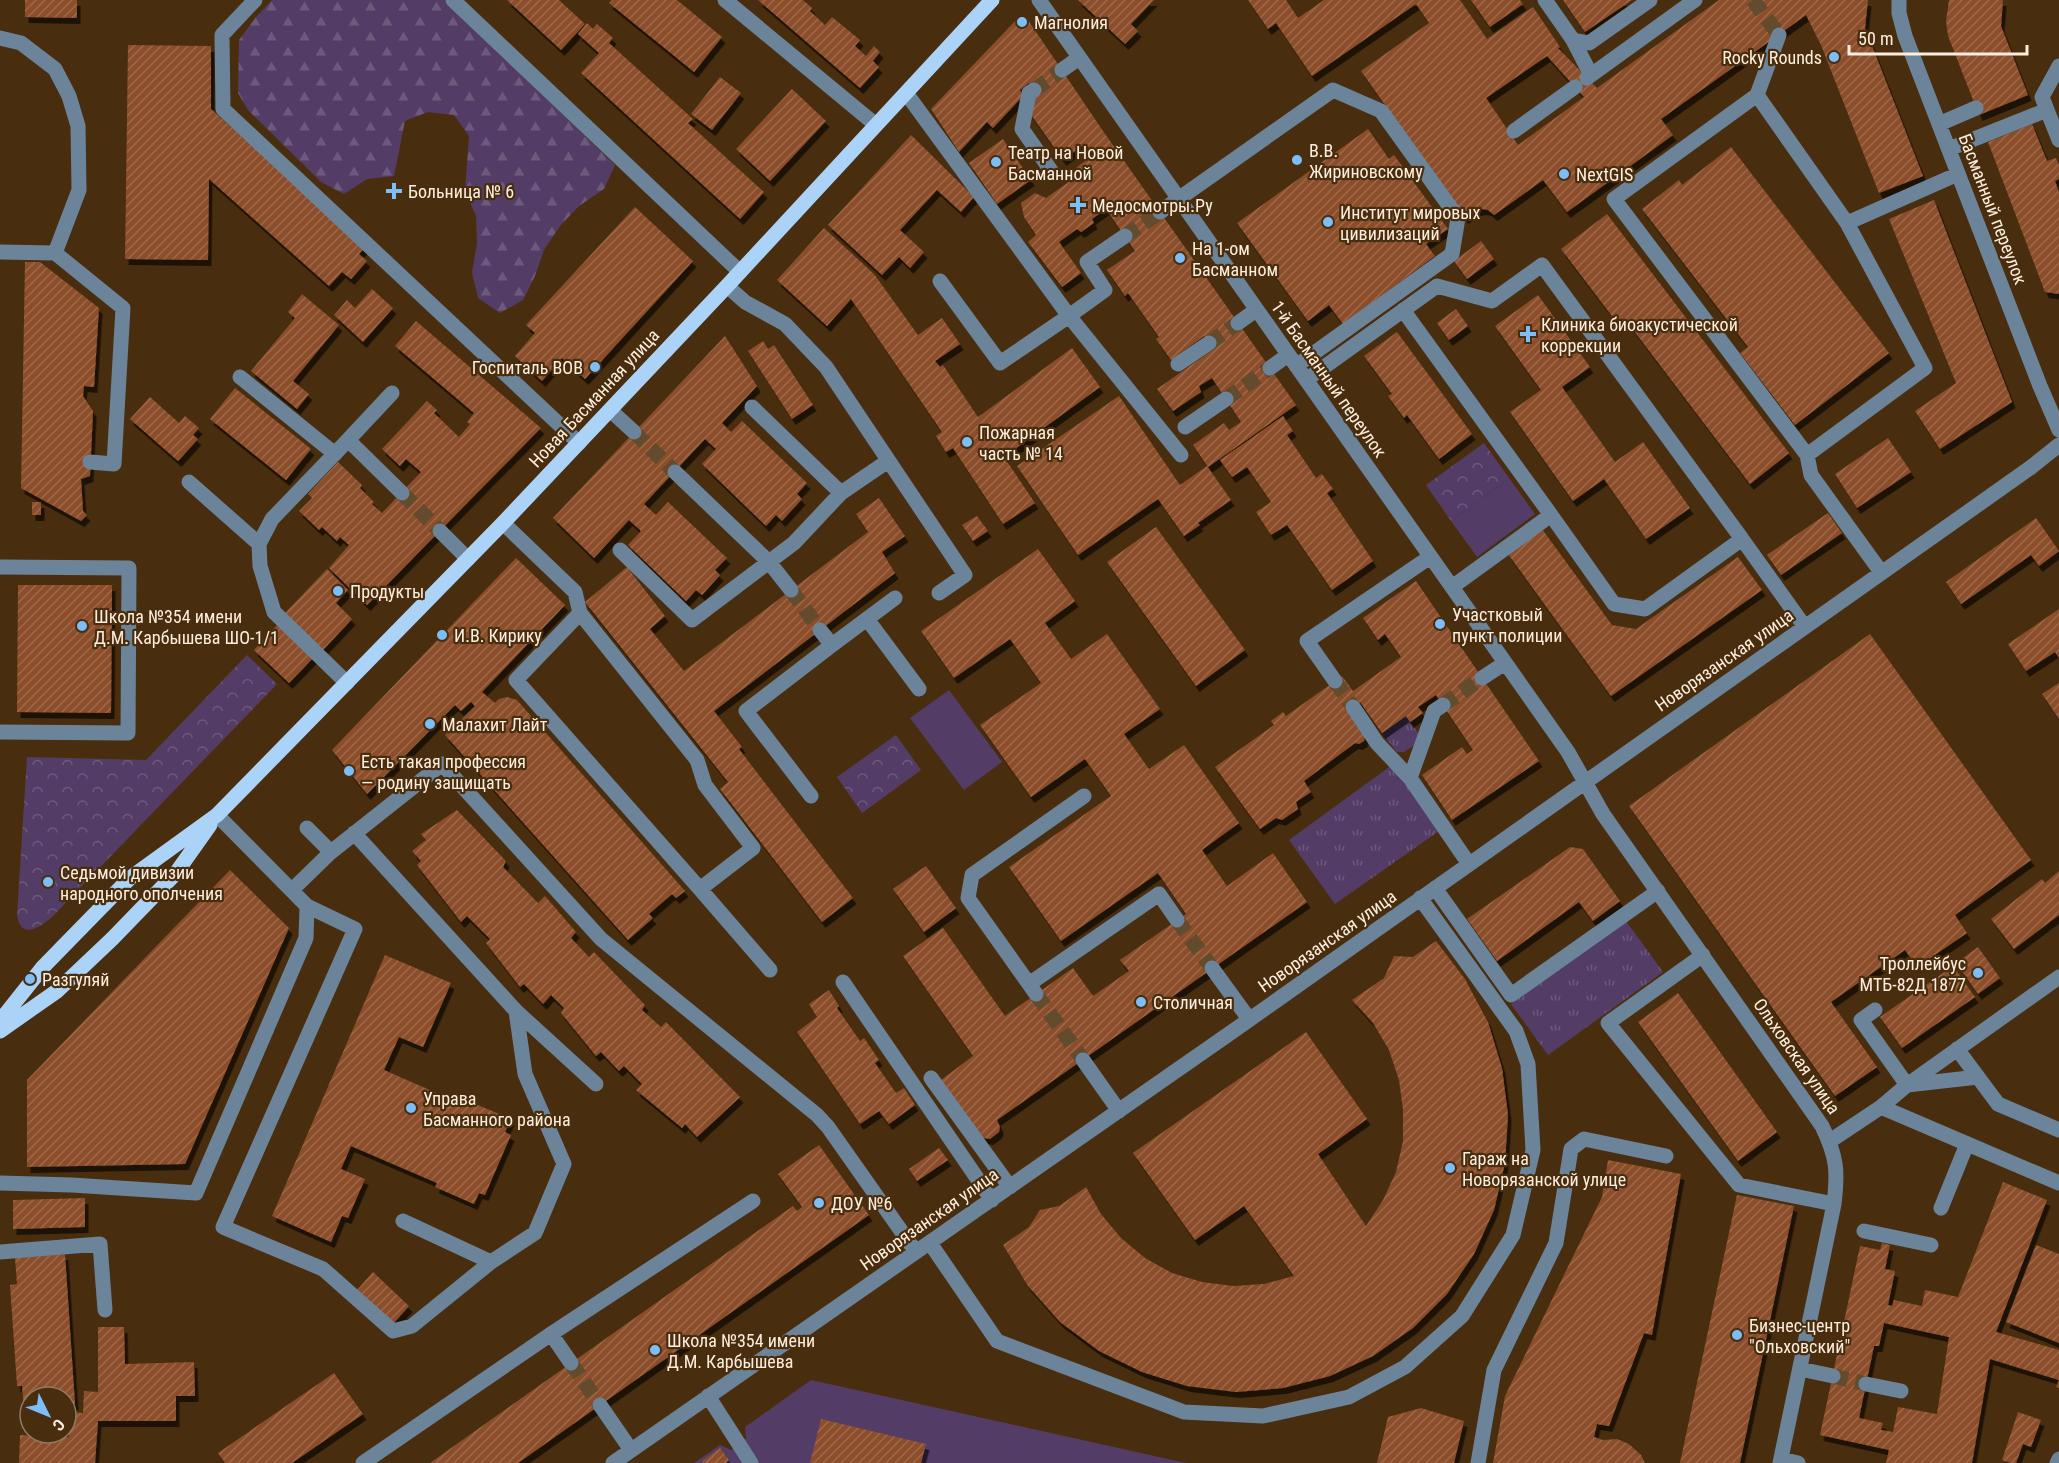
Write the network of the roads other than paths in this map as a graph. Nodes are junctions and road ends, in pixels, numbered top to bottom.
1 (255, 0) edge
2 (453, 0) edge
3 (725, 0) edge
4 (992, 0) edge
5 (1040, 0) edge
6 (1545, 0) edge
7 (1650, 0) edge
8 (1695, 0) edge
9 (1899, 0) edge
10 (1779, 35) dead end
11 (0, 38) edge
12 (1573, 40) junction
13 (1079, 58) junction
14 (2059, 66) edge
15 (1062, 70) tunnel mouth
16 (1584, 80) junction
17 (1034, 90) tunnel mouth
18 (906, 93) junction
19 (1757, 95) junction
20 (1976, 108) dead end
21 (2047, 110) junction
22 (1939, 124) junction
23 (876, 125) junction
24 (1514, 131) dead end
25 (2059, 140) edge
26 (1949, 149) junction
27 (1052, 172) dead end
28 (1958, 174) junction
29 (1179, 199) junction
30 (1160, 212) tunnel mouth
31 (1847, 223) junction
32 (1125, 236) tunnel mouth
33 (0, 252) edge
34 (55, 253) junction
35 (740, 272) junction
36 (939, 281) dead end
37 (727, 286) junction
38 (1256, 309) junction
39 (1403, 310) junction
40 (1069, 316) junction
41 (1238, 322) tunnel mouth
42 (1209, 343) tunnel mouth
43 (1292, 361) junction
44 (1179, 364) dead end
45 (1270, 368) tunnel mouth
46 (240, 376) dead end
47 (1306, 380) junction
48 (392, 393) dead end
49 (1226, 399) tunnel mouth
50 (752, 407) dead end
51 (610, 410) junction
52 (1185, 427) dead end
53 (2059, 430) edge
54 (634, 432) tunnel mouth
55 (348, 440) junction
56 (579, 443) junction
57 (2059, 445) edge
58 (335, 454) junction
59 (1181, 455) dead end
60 (1808, 455) junction
61 (888, 461) junction
62 (90, 462) dead end
63 (675, 472) tunnel mouth
64 (189, 482) dead end
65 (402, 493) tunnel mouth
66 (841, 493) junction
67 (1551, 515) junction
68 (502, 523) junction
69 (440, 531) tunnel mouth
70 (1742, 539) junction
71 (259, 544) junction
72 (620, 550) dead end
73 (1431, 557) junction
74 (468, 559) junction
75 (769, 562) junction
76 (0, 567) edge
77 (1881, 572) junction
78 (1452, 587) junction
79 (791, 590) tunnel mouth
80 (939, 593) dead end
81 (895, 598) dead end
82 (580, 613) junction
83 (867, 619) junction
84 (1805, 627) junction
85 (820, 630) tunnel mouth
86 (832, 645) junction
87 (1505, 663) junction
88 (1482, 678) tunnel mouth
89 (1335, 681) tunnel mouth
90 (347, 683) junction
91 (919, 689) dead end
92 (1443, 705) tunnel mouth
93 (1353, 707) tunnel mouth
94 (0, 732) edge
95 (1410, 778) junction
96 (1584, 782) junction
97 (811, 796) dead end
98 (1084, 796) dead end
99 (217, 815) junction
100 (307, 828) dead end
101 (354, 833) junction
102 (331, 852) junction
103 (1469, 864) junction
104 (1435, 888) junction
105 (700, 889) junction
106 (292, 890) junction
107 (1658, 891) junction
108 (1420, 898) junction
109 (307, 906) junction
110 (1177, 920) tunnel mouth
111 (1703, 955) junction
112 (1212, 968) tunnel mouth
113 (770, 970) dead end
114 (2059, 977) edge
115 (843, 982) dead end
116 (1875, 1010) dead end
117 (516, 1011) junction
118 (1249, 1019) junction
119 (0, 1021) edge
120 (0, 1031) edge
121 (1957, 1049) junction
122 (1083, 1060) tunnel mouth
123 (1978, 1077) junction
124 (931, 1078) dead end
125 (596, 1084) dead end
126 (1907, 1085) junction
127 (1881, 1107) junction
128 (1119, 1111) junction
129 (2059, 1130) edge
130 (1830, 1141) junction
131 (1967, 1144) junction
132 (1666, 1156) dead end
133 (0, 1183) edge
134 (2059, 1183) edge
135 (1010, 1187) junction
136 (992, 1200) junction
137 (753, 1201) dead end
138 (1834, 1204) junction
139 (1941, 1208) dead end
140 (403, 1221) dead end
141 (1864, 1230) dead end
142 (930, 1243) junction
143 (1931, 1245) dead end
144 (0, 1252) edge
145 (916, 1252) junction
146 (491, 1262) junction
147 (105, 1310) dead end
148 (551, 1334) junction
149 (571, 1363) tunnel mouth
150 (1800, 1369) junction
151 (1833, 1376) tunnel mouth
152 (1866, 1384) tunnel mouth
153 (1901, 1391) dead end
154 (708, 1396) junction
155 (600, 1405) tunnel mouth
156 (631, 1450) junction
157 (2059, 1459) edge
158 (1780, 1461) edge
159 (363, 1463) edge
160 (613, 1463) edge
161 (751, 1463) edge
162 (1478, 1463) edge
163 (1798, 1463) edge
164 (2056, 1463) edge

1 - 56 street
2 - 35 street
3 - 23 street
4 - 18 main road, Новая Басманная улица
5 - 13 street, 1-й Басманный переулок
6 - 12 street
7 - 12 street
8 - 16 street
9 - 22 street, Басманный переулок
10 - 19 street
11 - 34 street
12 - 16 street
13 - 15 street
13 - 29 street, 1-й Басманный переулок
14 - 21 street
16 - 24 street
17 - 27 street
18 - 23 main road, Новая Басманная улица
18 - 40 street
19 - 31 street
19 - 60 street
20 - 22 street
21 - 25 street
21 - 26 street
22 - 26 street, Басманный переулок
23 - 35 main road, Новая Басманная улица
26 - 28 street, Басманный переулок
28 - 31 street
28 - 53 street, Басманный переулок
29 - 30 street
29 - 38 street, 1-й Басманный переулок
29 - 43 street
31 - 60 street
32 - 40 street
33 - 34 street
34 - 62 street
35 - 37 main road, Новая Басманная улица
36 - 40 street
37 - 51 main road, Новая Басманная улица
37 - 61 street
38 - 41 street
38 - 43 street, 1-й Басманный переулок
39 - 47 street
39 - 67 street
39 - 70 street
40 - 59 street
42 - 44 street
43 - 45 street
43 - 47 street, 1-й Басманный переулок
46 - 58 street
47 - 73 street, 1-й Басманный переулок
48 - 55 street
49 - 52 street
50 - 66 street
51 - 54 street
51 - 56 main road, Новая Басманная улица
55 - 58 street
55 - 65 street
56 - 68 main road, Новая Басманная улица
57 - 77 street, Новорязанская улица
58 - 71 street
60 - 77 street
61 - 66 street
61 - 80 street
63 - 75 street
64 - 71 street
66 - 75 street
67 - 70 street
67 - 78 street
68 - 74 main road, Новая Басманная улица
68 - 82 street
69 - 74 street
70 - 84 street
71 - 90 street
72 - 75 street
73 - 78 street, 1-й Басманный переулок
73 - 89 street
74 - 90 main road, Новая Басманная улица
75 - 79 street
76 - 94 street
77 - 84 street, Новорязанская улица
78 - 87 street, 1-й Басманный переулок
81 - 83 street
82 - 105 street
82 - 105 street
83 - 86 street
83 - 91 street
84 - 96 street, Новорязанская улица
85 - 86 street
86 - 97 street
87 - 88 street
87 - 96 street, 1-й Басманный переулок
90 - 99 main road, Новая Басманная улица
92 - 95 street
93 - 95 street
95 - 103 street
96 - 103 street, Новорязанская улица
96 - 107 street, Ольховская улица
98 - 110 street
99 - 106 street
99 - 119 main road, Новая Басманная улица
99 - 120 main road, Новая Басманная улица
100 - 102 street
101 - 102 street
101 - 117 street
101 - 145 street
102 - 106 street
103 - 104 street, Новорязанская улица
104 - 107 street
104 - 108 street, Новорязанская улица
105 - 113 street
106 - 109 street
107 - 111 street, Ольховская улица
108 - 118 street, Новорязанская улица
108 - 142 street
109 - 133 street
109 - 146 street
111 - 130 street, Ольховская улица
111 - 138 street
112 - 118 street
114 - 121 street
115 - 136 street
116 - 126 street
117 - 125 street
117 - 146 street
118 - 128 street, Новорязанская улица
121 - 123 street
121 - 126 street
122 - 128 street
123 - 126 street
123 - 129 street
124 - 135 street
126 - 127 street
127 - 130 street
127 - 131 street
128 - 135 street, Новорязанская улица
130 - 138 street, Ольховская улица
131 - 134 street
131 - 139 street
132 - 162 street
135 - 136 street, Новорязанская улица
136 - 142 street, Новорязанская улица
137 - 148 street
138 - 150 street, Ольховская улица
140 - 146 street
141 - 143 street
142 - 145 street, Новорязанская улица
144 - 147 street
145 - 154 street, Новорязанская улица
148 - 149 street
148 - 159 street
150 - 151 street
150 - 158 street, Ольховская улица
152 - 153 street
154 - 156 street, Новорязанская улица
154 - 161 street
155 - 156 street
156 - 160 street, Новорязанская улица
157 - 164 street
158 - 163 street

